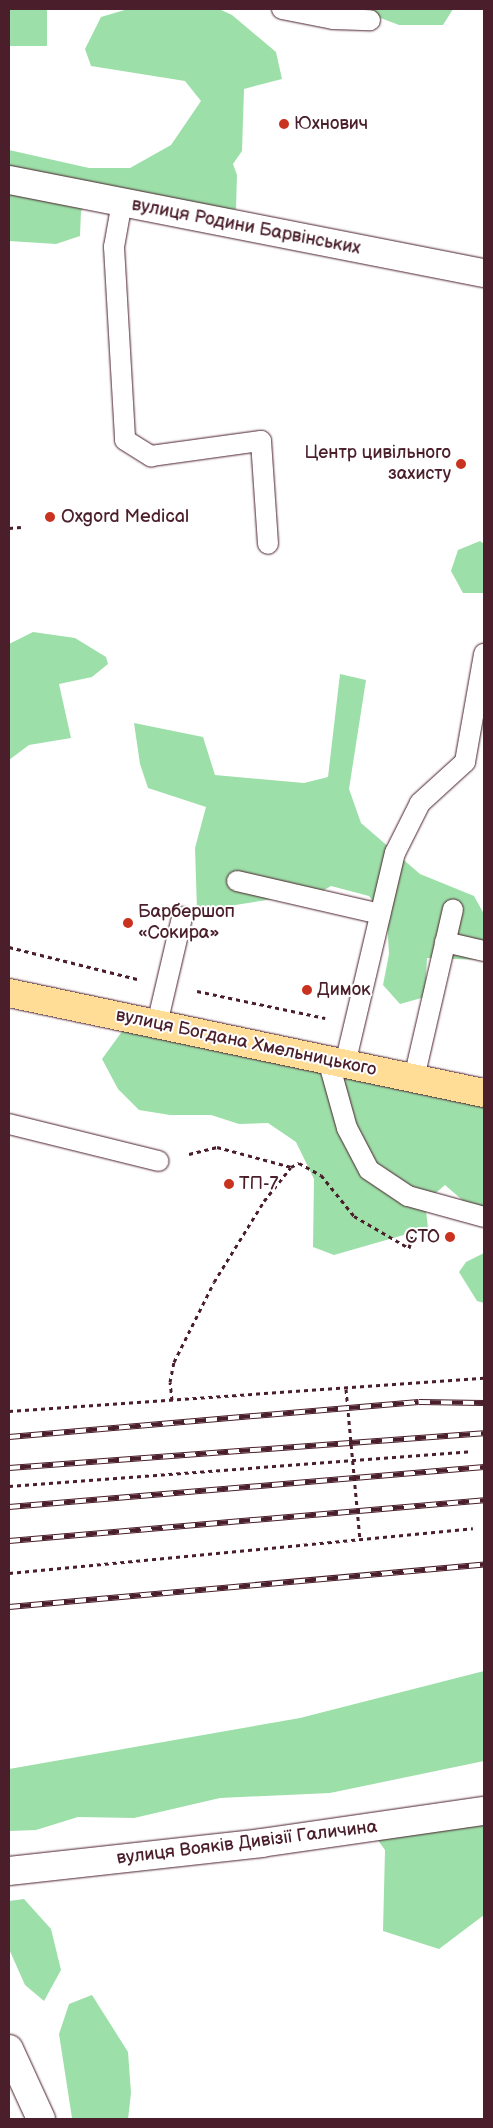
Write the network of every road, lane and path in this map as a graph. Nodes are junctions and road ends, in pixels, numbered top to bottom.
1 (282, 9) edge
2 (370, 20) dead end
3 (9, 180) edge
4 (122, 202) junction
5 (484, 273) edge
6 (21, 527) dead end
7 (9, 528) edge
8 (268, 544) dead end
9 (484, 654) edge
10 (237, 881) dead end
11 (453, 909) dead end
12 (380, 914) junction
13 (182, 917) dead end
14 (446, 942) junction
15 (9, 947) edge
16 (484, 951) edge
17 (166, 985) junction
18 (9, 993) edge
19 (157, 1024) junction
20 (353, 1024) junction
21 (336, 1062) junction
22 (414, 1078) junction
23 (484, 1093) edge
24 (9, 1124) edge
25 (159, 1161) joint
26 (291, 1167) junction
27 (484, 1217) edge
28 (409, 1248) dead end
29 (484, 1378) edge
30 (346, 1389) junction
31 (172, 1400) junction
32 (9, 1411) edge
33 (471, 1451) dead end
34 (352, 1460) junction
35 (9, 1486) edge
36 (473, 1528) dead end
37 (360, 1539) junction
38 (9, 1573) edge
39 (484, 1811) edge
40 (9, 1871) edge
41 (9, 2049) edge
42 (41, 2119) edge

1 - 2 lane
3 - 4 street, вулиця Родини Барвінських
4 - 5 street, вулиця Родини Барвінських
4 - 8 lane
6 - 7 path
9 - 12 lane
10 - 12 lane
11 - 14 lane
12 - 20 lane
13 - 17 lane
14 - 16 lane
14 - 22 lane
15 - 17 path
17 - 19 lane
17 - 20 path
18 - 19 main road, вулиця Богдана Хмельницького
19 - 21 main road, вулиця Богдана Хмельницького
20 - 21 lane
21 - 22 main road, вулиця Богдана Хмельницького
21 - 27 lane
22 - 23 main road, вулиця Богдана Хмельницького
24 - 25 lane
25 - 26 path
26 - 28 path
26 - 31 path
29 - 30 path
30 - 31 path
30 - 34 path
31 - 32 path
33 - 34 path
34 - 35 path
34 - 37 path
36 - 37 path
37 - 38 path
39 - 40 street, вулиця Вояків Дивізії Галичина
41 - 42 street

